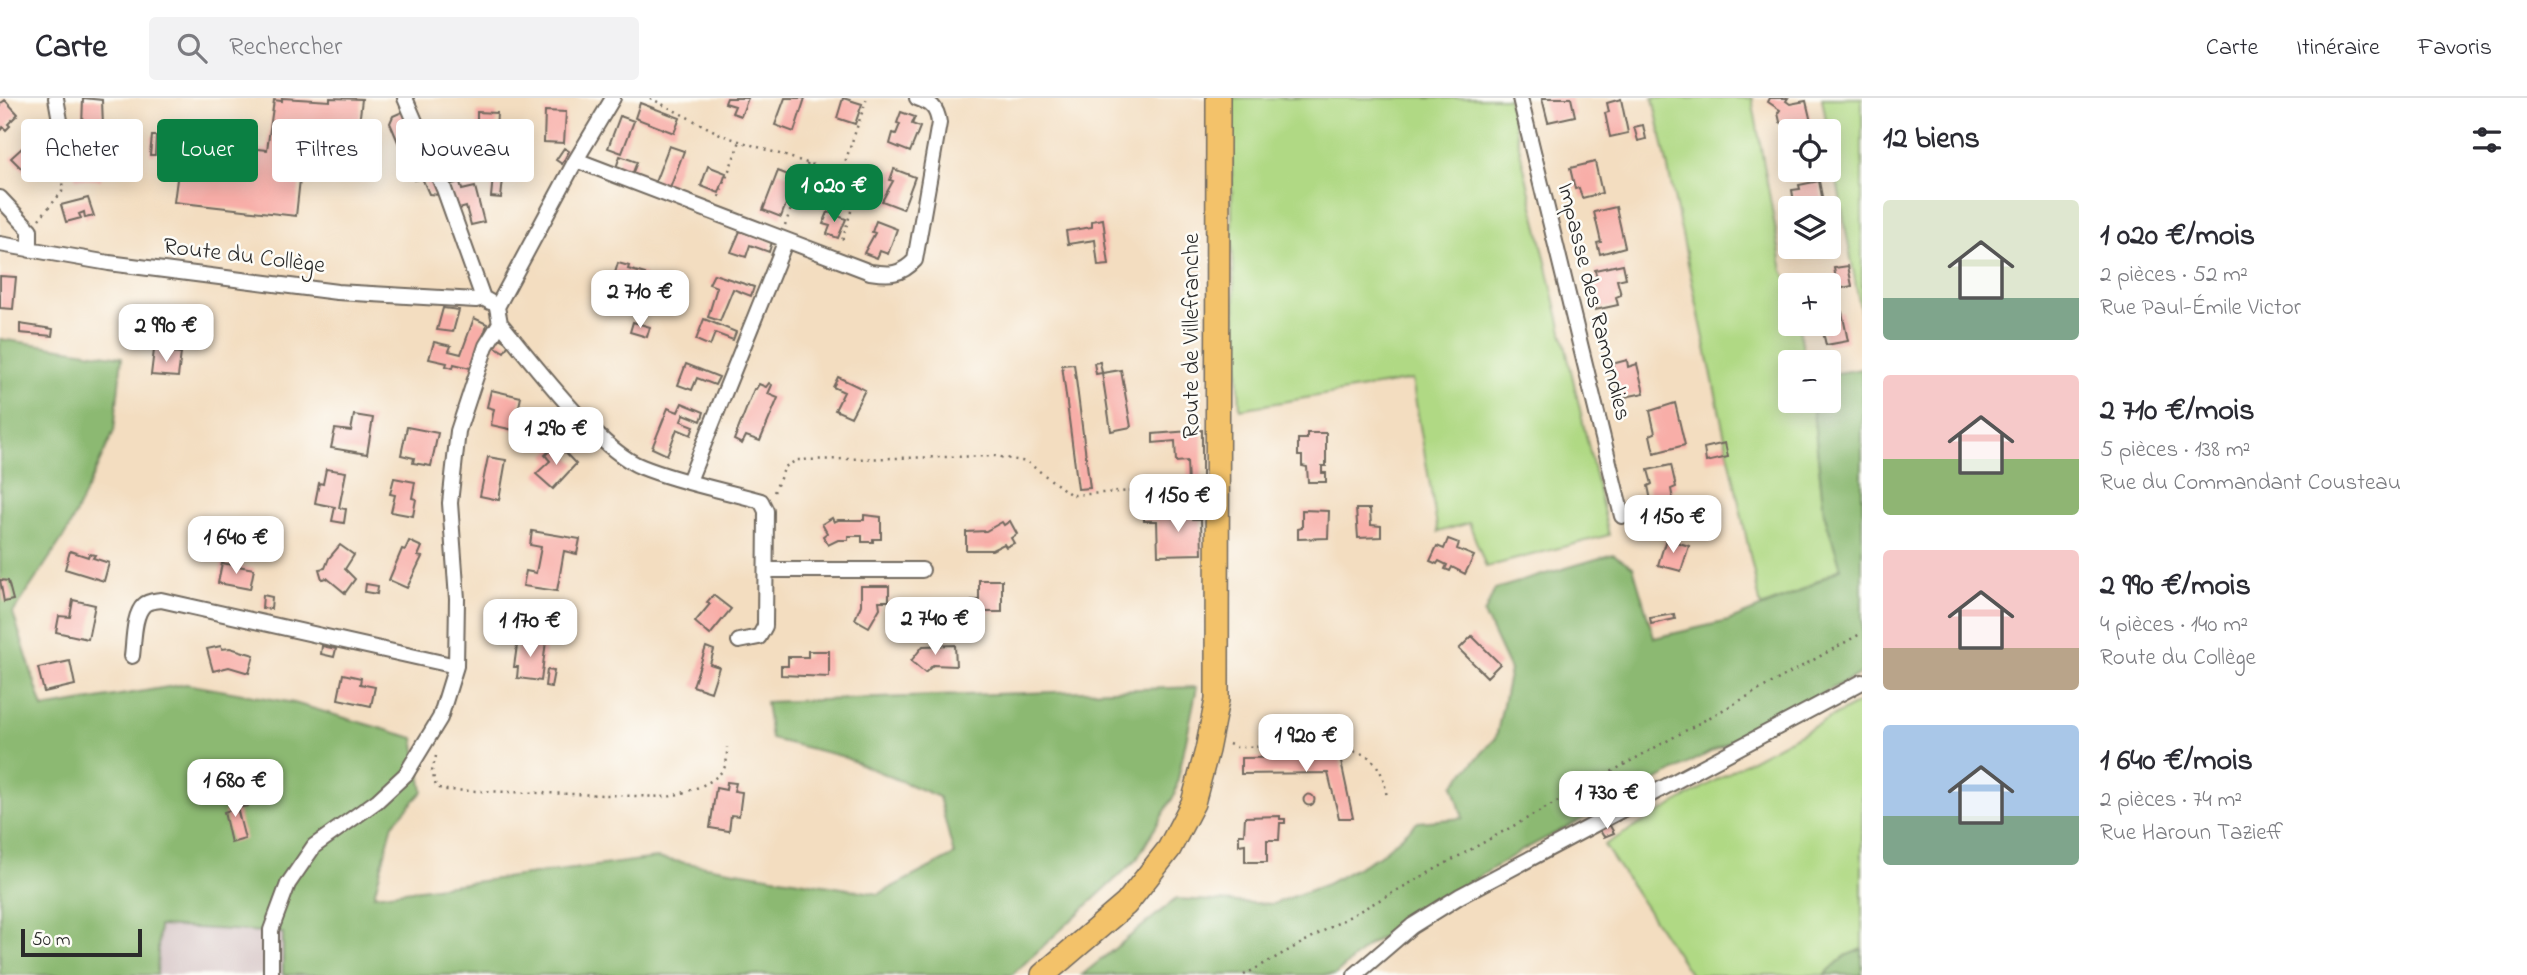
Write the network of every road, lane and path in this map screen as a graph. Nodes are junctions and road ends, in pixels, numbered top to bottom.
1 (56, 98) edge
2 (405, 98) edge
3 (613, 98) edge
4 (650, 98) edge
5 (867, 98) edge
6 (917, 98) edge
7 (1218, 98) edge
8 (1520, 98) edge
9 (60, 119) edge
10 (740, 141) junction
11 (576, 160) junction
12 (808, 163) junction
13 (841, 174) junction
14 (62, 182) edge
15 (0, 198) edge
16 (713, 212) junction
17 (30, 230) junction
18 (783, 239) junction
19 (0, 244) edge
20 (30, 250) junction
21 (836, 259) junction
22 (482, 298) junction
23 (497, 307) junction
24 (500, 323) junction
25 (689, 481) junction
26 (1161, 489) dead end
27 (761, 501) junction
28 (1622, 516) dead end
29 (767, 570) junction
30 (922, 570) dead end
31 (1862, 633) edge
32 (740, 641) dead end
33 (132, 656) dead end
34 (456, 666) junction
35 (1862, 682) edge
36 (1209, 737) junction
37 (727, 747) dead end
38 (438, 749) dead end
39 (1387, 799) dead end
40 (271, 975) edge
41 (1043, 975) edge
42 (1244, 975) edge
43 (1355, 975) edge

1 - 9 street
2 - 22 street
3 - 11 street
4 - 10 path
5 - 13 path
6 - 21 street
7 - 36 main road, Route de Villefranche
8 - 28 street, Impasse des Ramondies
10 - 12 path
10 - 16 path
11 - 16 street
11 - 23 street
12 - 13 path
12 - 18 path
13 - 21 path
14 - 17 path
15 - 17 street
16 - 18 street
17 - 20 street
18 - 21 street
18 - 25 street
19 - 20 street, Route du Collège
20 - 22 street, Route du Collège
22 - 23 street
23 - 24 street
24 - 25 street
24 - 34 street
25 - 27 street
26 - 27 path
27 - 29 street
29 - 30 street
29 - 32 street
31 - 42 path
33 - 34 street
34 - 40 street
35 - 43 street
36 - 39 path
36 - 41 main road, Route de Villefranche
37 - 38 path

